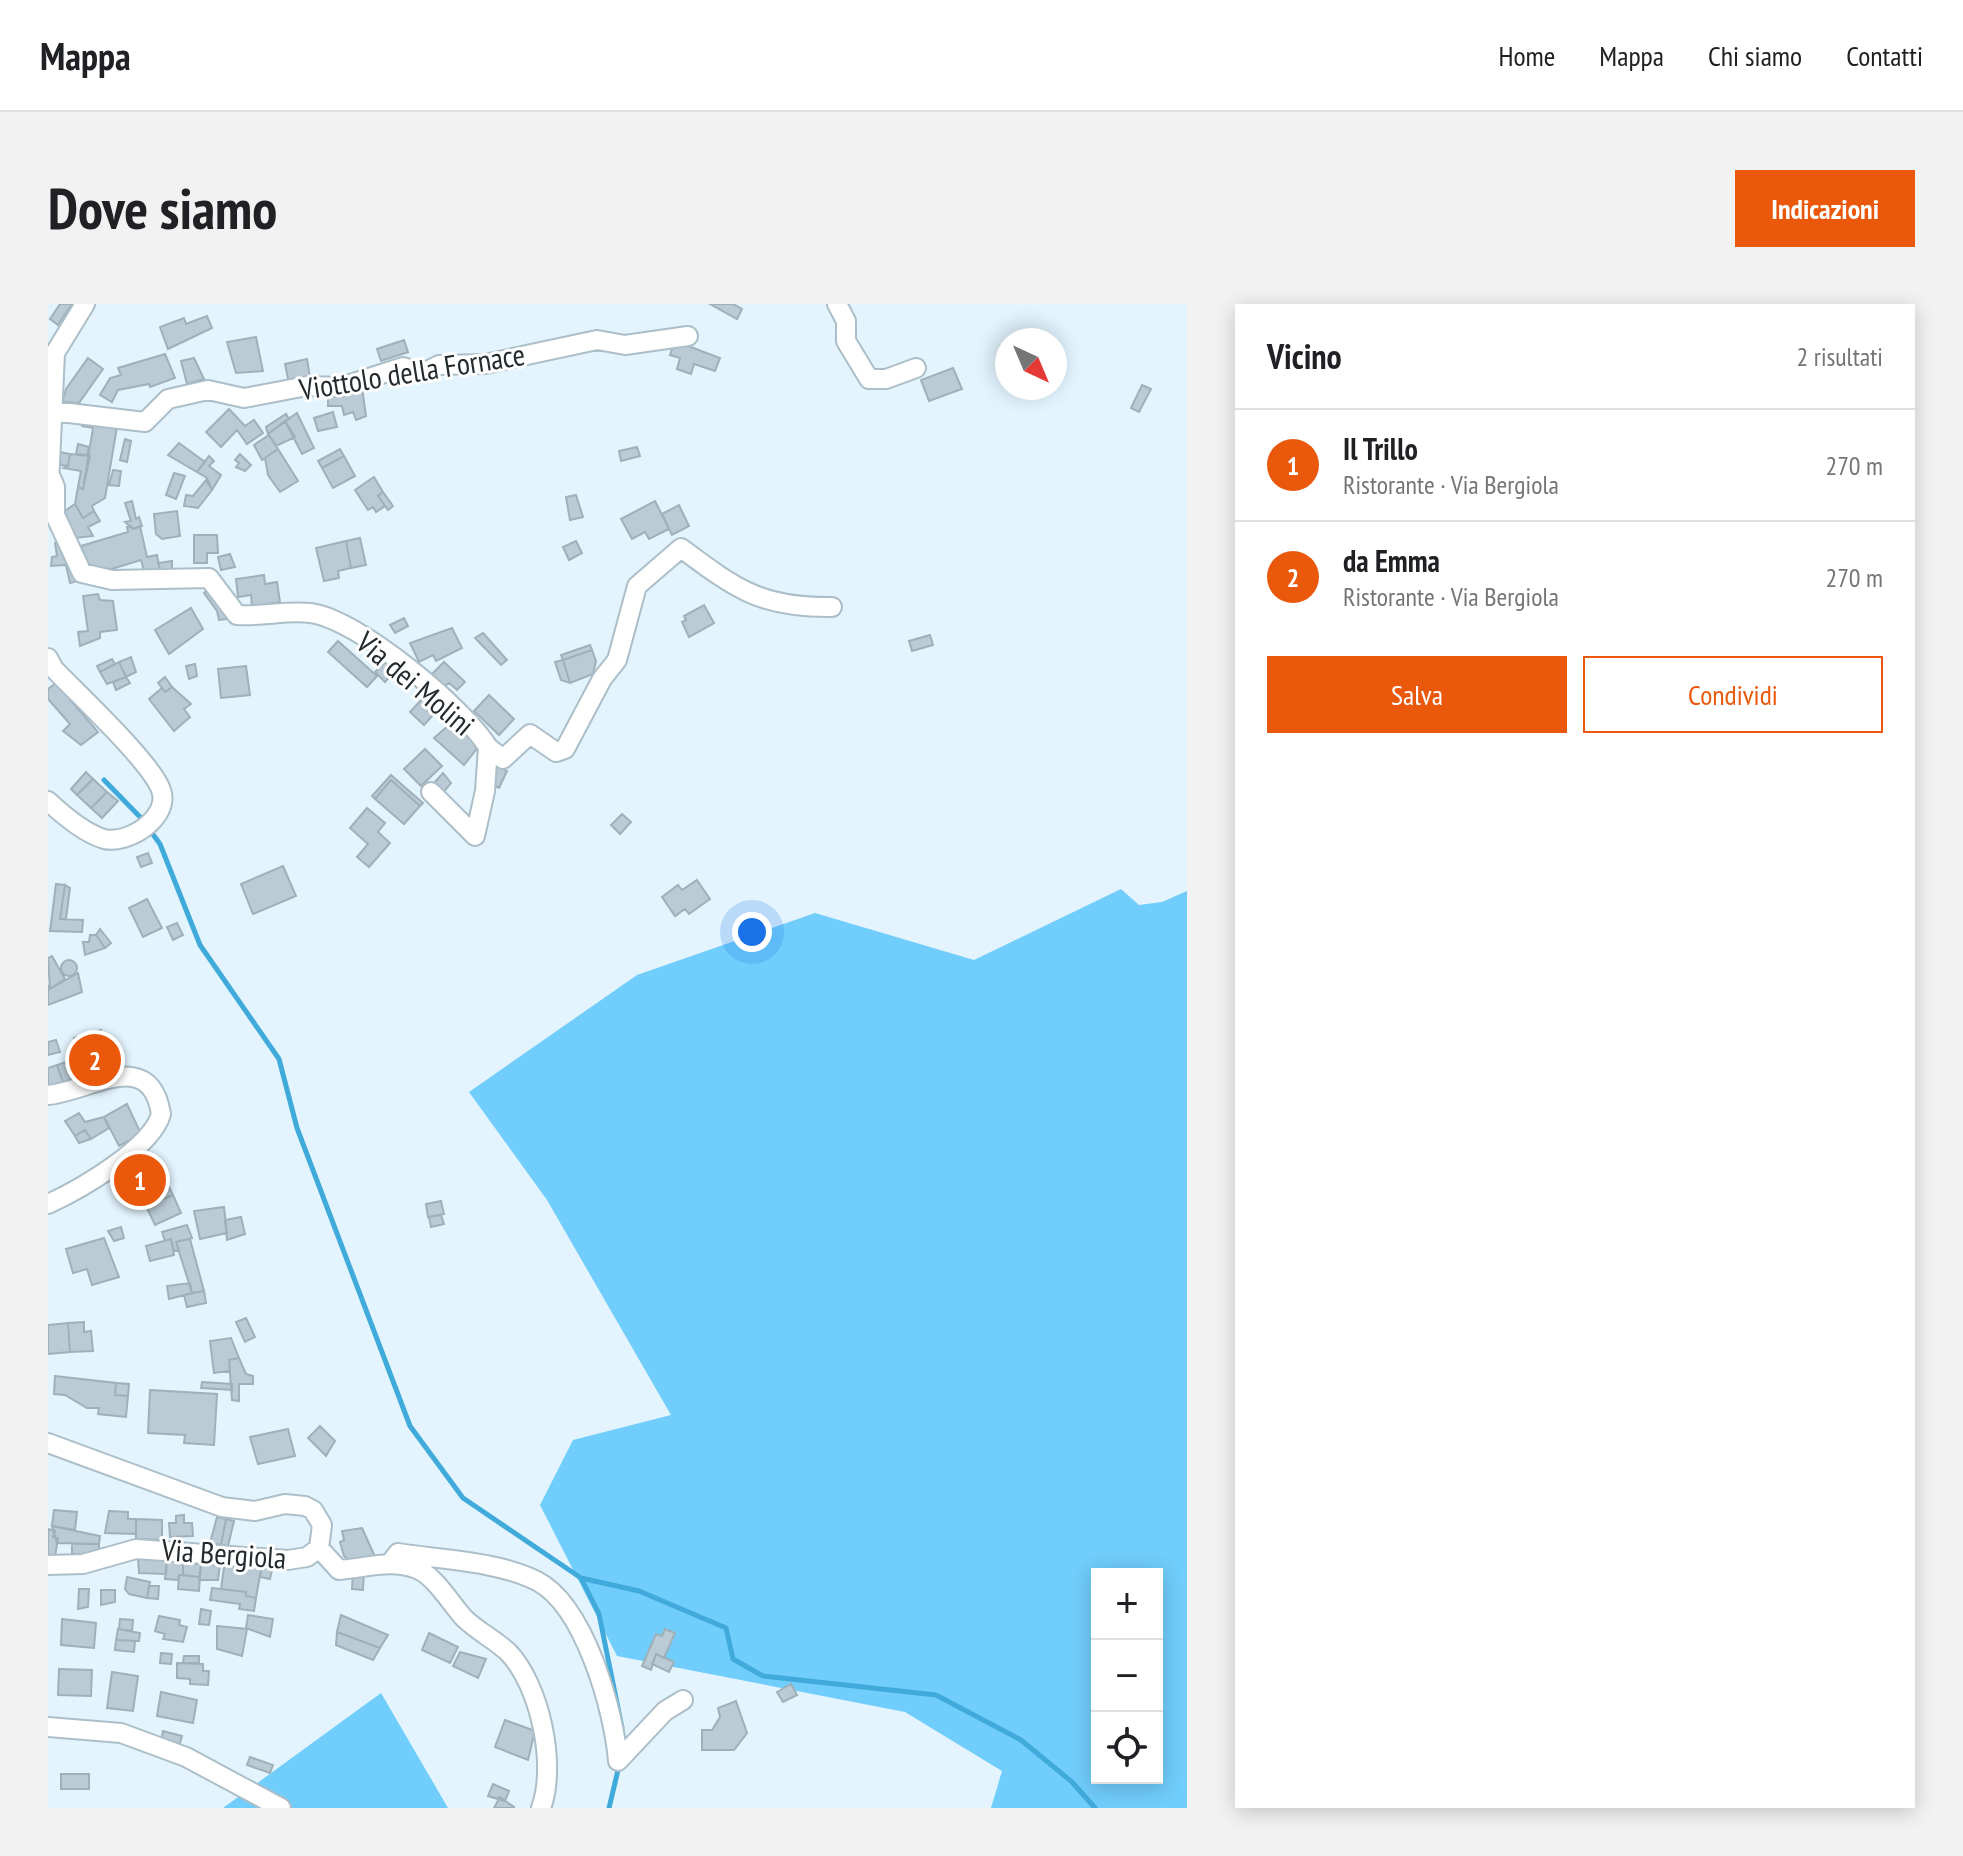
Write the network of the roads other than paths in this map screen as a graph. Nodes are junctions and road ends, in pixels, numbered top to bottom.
1 (85, 304) edge
2 (837, 304) edge
3 (688, 336) dead end
4 (916, 368) dead end
5 (52, 411) junction
6 (49, 476) edge
7 (48, 504) edge
8 (832, 607) dead end
9 (48, 658) edge
10 (488, 747) junction
11 (431, 792) dead end
12 (48, 801) edge
13 (48, 1095) edge
14 (48, 1204) edge
15 (48, 1443) edge
16 (319, 1548) junction
17 (391, 1562) junction
18 (48, 1565) edge
19 (683, 1700) dead end
20 (48, 1727) edge
21 (281, 1808) edge
22 (541, 1808) edge

1 - 5 street
2 - 4 street
3 - 5 street, Viottolo della Fornace
5 - 6 street
6 - 7 street
6 - 10 street, Via dei Molini
8 - 10 street, Via dei Molini
9 - 12 street
10 - 11 street, Via dei Molini
13 - 14 street
15 - 16 street, Via Bergiola
16 - 17 street
16 - 18 street, Via Bergiola
17 - 19 street
17 - 22 street
20 - 21 street

